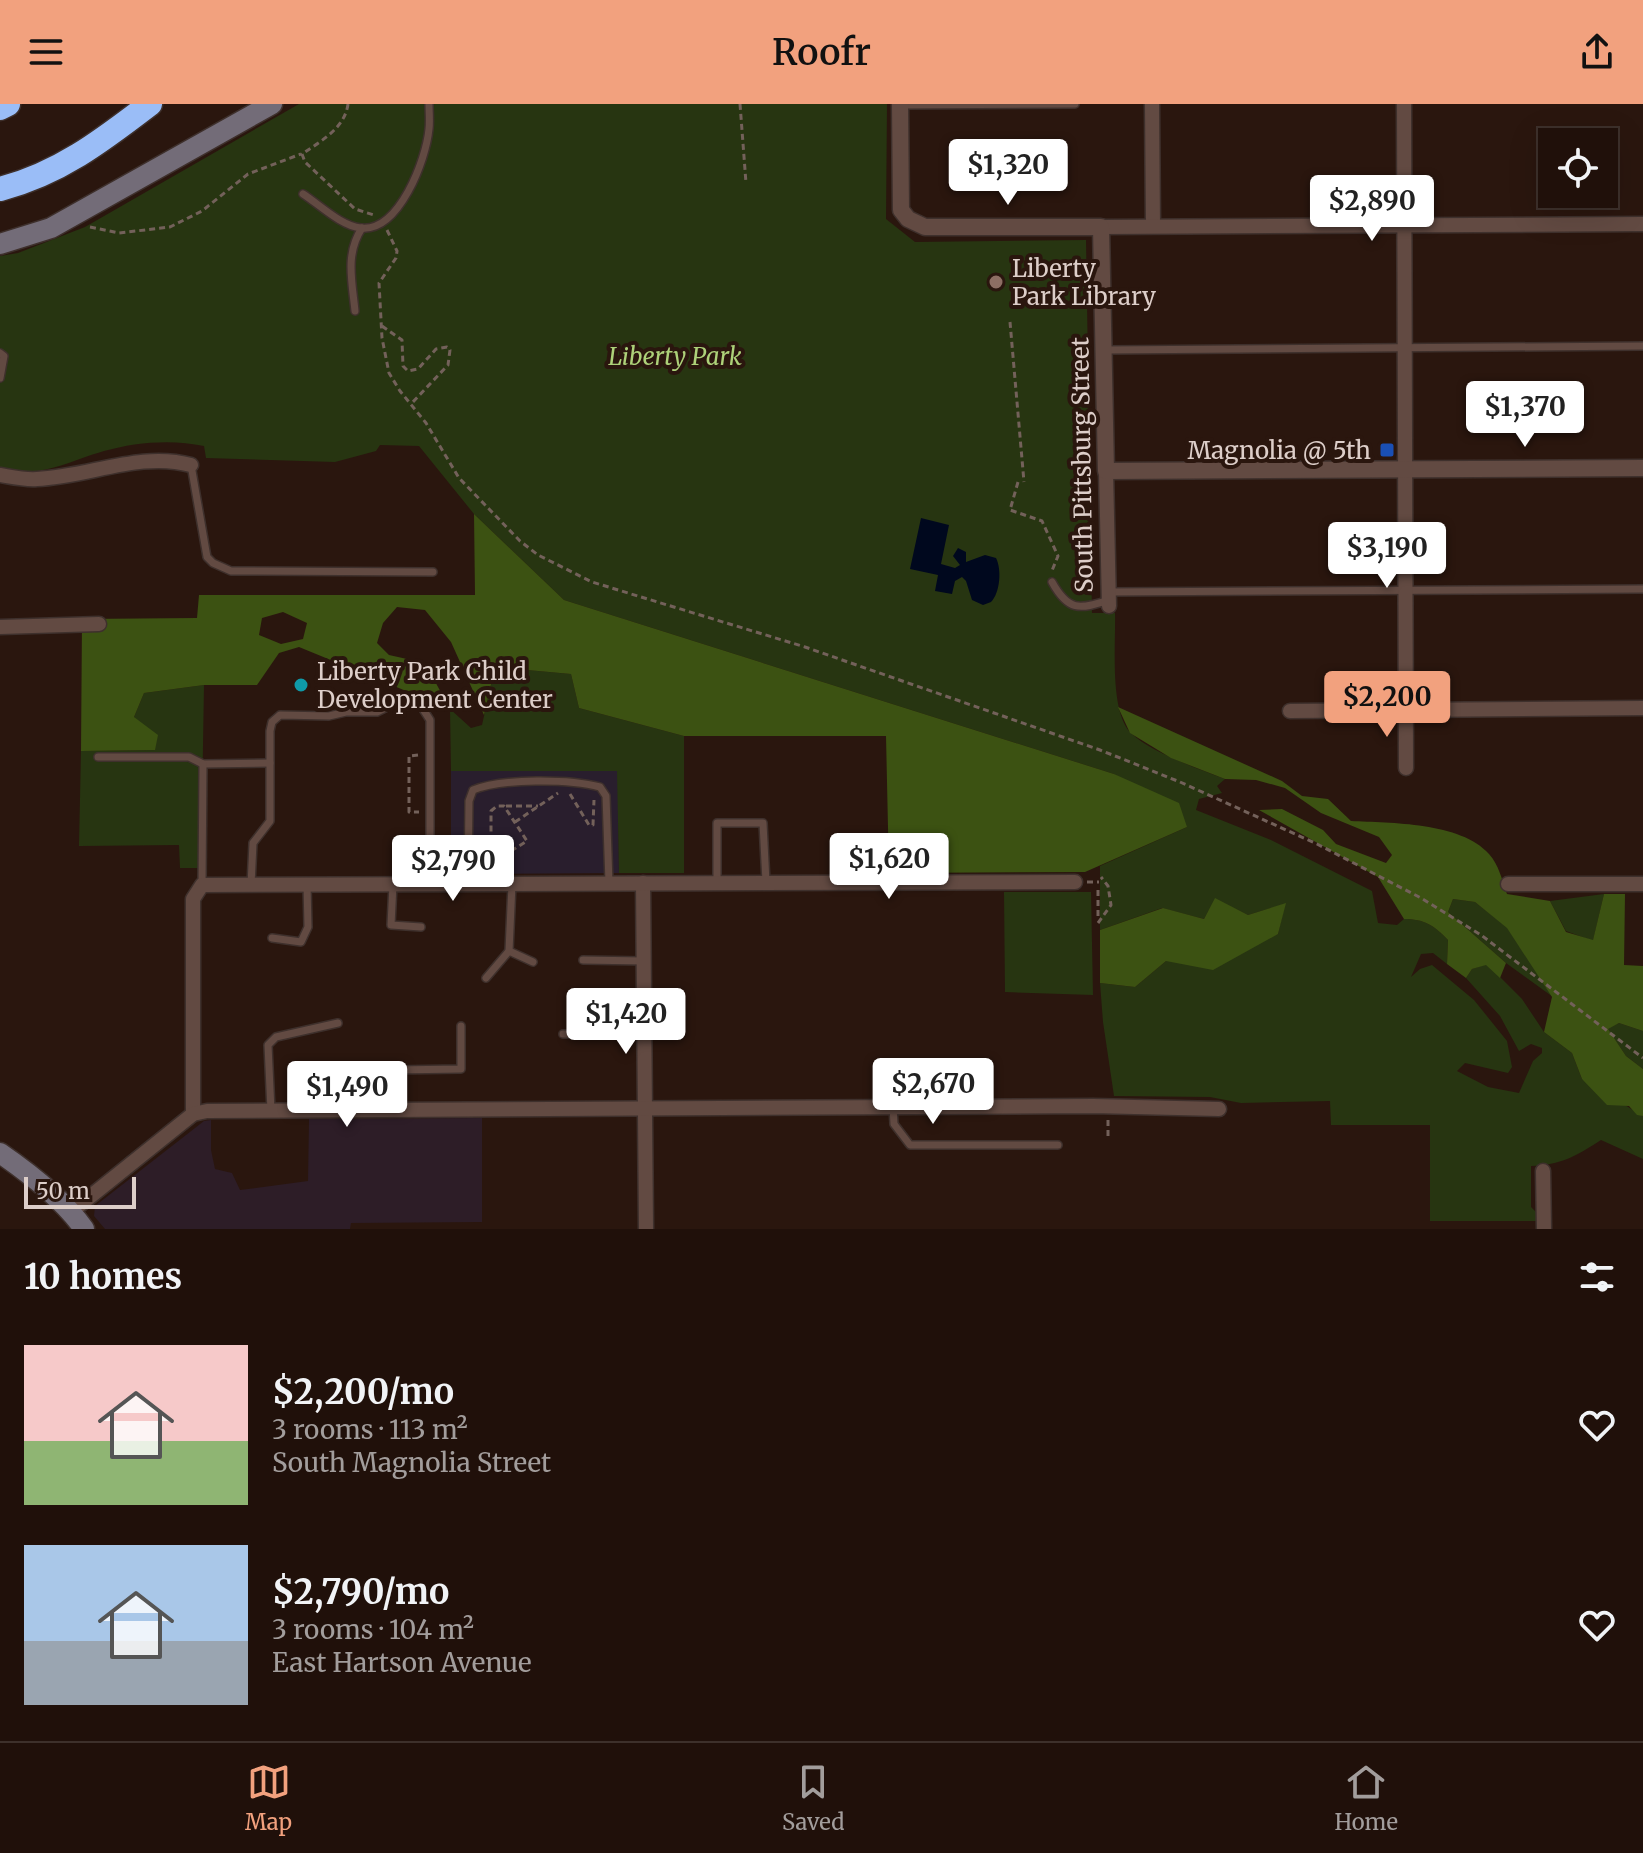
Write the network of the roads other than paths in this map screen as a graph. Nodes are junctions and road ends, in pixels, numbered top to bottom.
1 (8, 104) edge
2 (150, 104) edge
3 (272, 104) edge
4 (429, 104) edge
5 (1075, 104) edge
6 (1152, 104) edge
7 (1404, 104) edge
8 (900, 105) edge
9 (0, 108) edge
10 (0, 189) edge
11 (303, 194) dead end
12 (1405, 224) junction
13 (1643, 224) edge
14 (1153, 225) junction
15 (1101, 227) junction
16 (362, 228) junction
17 (0, 244) edge
18 (355, 311) dead end
19 (1643, 346) edge
20 (1406, 347) junction
21 (1105, 350) junction
22 (0, 353) edge
23 (0, 378) edge
24 (191, 465) joint
25 (1643, 468) edge
26 (1407, 470) junction
27 (1106, 471) junction
28 (0, 475) edge
29 (433, 572) dead end
30 (1052, 582) road end
31 (1406, 589) junction
32 (1643, 589) edge
33 (1109, 599) junction
34 (99, 624) dead end
35 (0, 627) edge
36 (1643, 708) edge
37 (1406, 710) junction
38 (1290, 711) dead end
39 (98, 757) dead end
40 (270, 763) junction
41 (203, 764) junction
42 (1406, 768) dead end
43 (512, 876) junction
44 (766, 882) junction
45 (1075, 882) dead end
46 (609, 883) junction
47 (643, 883) junction
48 (717, 883) junction
49 (393, 884) junction
50 (430, 884) junction
51 (468, 884) junction
52 (1508, 884) dead end
53 (1643, 884) edge
54 (202, 885) junction
55 (251, 885) junction
56 (307, 885) junction
57 (421, 927) dead end
58 (272, 938) dead end
59 (509, 951) junction
60 (583, 960) dead end
61 (644, 961) junction
62 (533, 962) dead end
63 (486, 978) dead end
64 (338, 1023) dead end
65 (461, 1026) dead end
66 (563, 1034) dead end
67 (645, 1035) junction
68 (374, 1070) dead end
69 (394, 1070) junction
70 (893, 1107) junction
71 (646, 1108) junction
72 (1219, 1109) dead end
73 (394, 1110) junction
74 (271, 1111) junction
75 (193, 1114) junction
76 (1058, 1145) dead end
77 (0, 1153) edge
78 (1543, 1171) dead end
79 (71, 1212) junction
80 (84, 1229) edge
81 (646, 1229) edge
82 (1544, 1229) edge

1 - 9 highway
2 - 10 highway
3 - 17 main road
4 - 16 lane
5 - 8 lane
6 - 14 street
7 - 12 street
8 - 15 street
11 - 16 lane
12 - 13 street
12 - 14 street
12 - 20 street
14 - 15 street
15 - 21 street, South Pittsburg Street
16 - 18 lane
19 - 20 lane
20 - 21 lane
20 - 26 street
21 - 27 street, South Pittsburg Street
22 - 23 lane
24 - 28 street
24 - 29 lane
25 - 26 street
26 - 27 street
26 - 31 street
27 - 33 street, South Pittsburg Street
30 - 33 lane
31 - 32 lane
31 - 33 lane
31 - 37 street
34 - 35 street
36 - 37 street
37 - 38 street
37 - 42 street
39 - 41 lane
40 - 41 lane
40 - 50 lane
40 - 55 lane
41 - 54 lane
43 - 46 street
43 - 51 street
43 - 59 lane
44 - 45 street
44 - 48 street
44 - 48 lane
46 - 47 street
46 - 51 lane
47 - 48 street
47 - 61 street
49 - 50 street
49 - 56 street
49 - 57 lane
50 - 51 street
52 - 53 street
54 - 55 street
54 - 75 street
55 - 56 street
56 - 58 lane
59 - 62 lane
59 - 63 lane
60 - 61 lane
61 - 67 street
64 - 74 lane
65 - 69 lane
66 - 67 lane
67 - 71 street
68 - 69 lane
69 - 73 lane
70 - 71 street
70 - 72 street
70 - 76 lane
71 - 73 street
71 - 81 street
73 - 74 street
74 - 75 street
75 - 79 street
77 - 79 main road
78 - 82 street
79 - 80 main road

